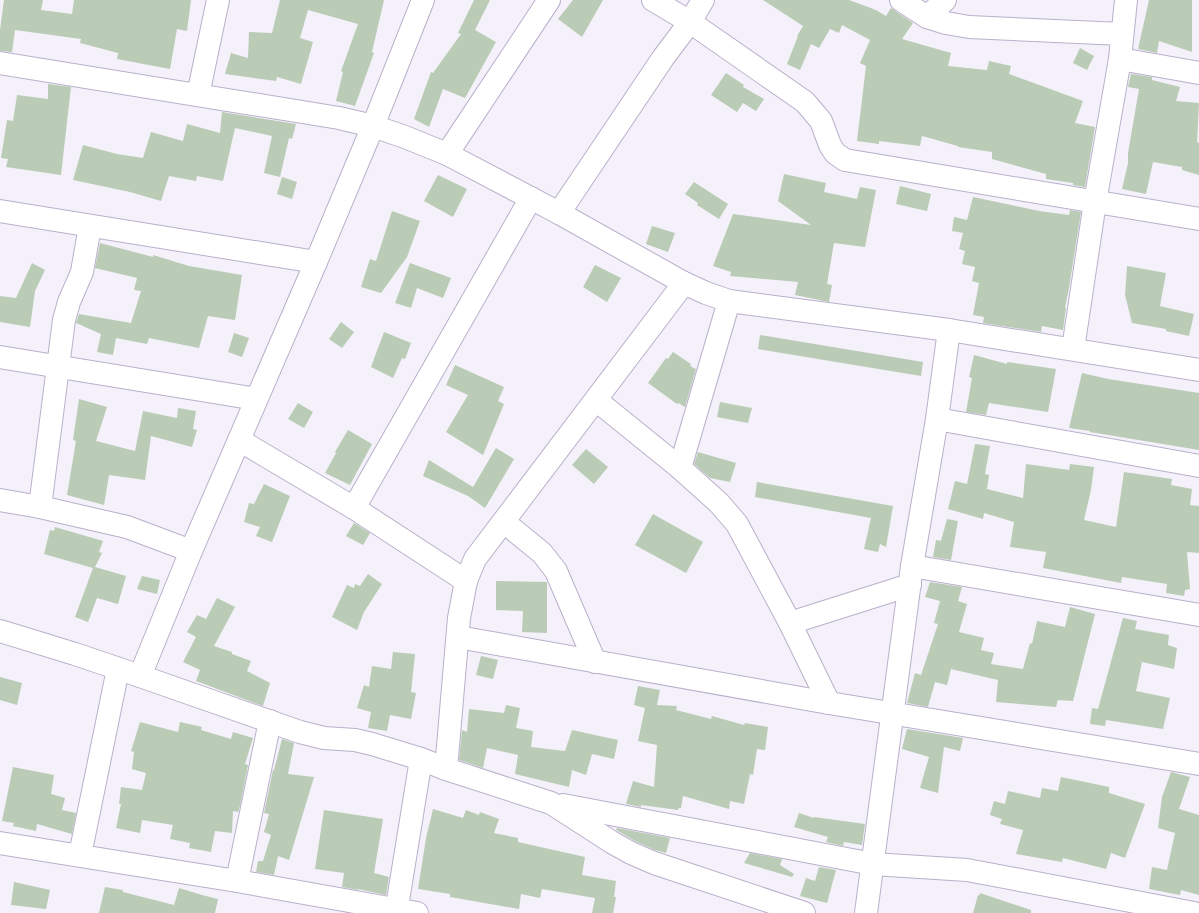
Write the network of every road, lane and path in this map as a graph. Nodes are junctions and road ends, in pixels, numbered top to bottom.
1 (218, 0) edge
2 (423, 0) edge
3 (549, 0) edge
4 (653, 0) edge
5 (703, 0) edge
6 (901, 0) edge
7 (946, 0) edge
8 (1126, 0) edge
9 (927, 17) junction
10 (690, 22) junction
11 (1122, 34) junction
12 (1120, 59) junction
13 (0, 63) edge
14 (1199, 73) edge
15 (198, 95) junction
16 (373, 126) junction
17 (447, 154) junction
18 (531, 198) junction
19 (1096, 202) junction
20 (0, 211) edge
21 (559, 213) junction
22 (1199, 219) edge
23 (90, 226) junction
24 (316, 262) junction
25 (684, 283) junction
26 (729, 301) junction
27 (949, 330) junction
28 (1073, 349) junction
29 (0, 357) edge
30 (57, 366) junction
31 (1199, 370) edge
32 (256, 399) junction
33 (596, 400) junction
34 (937, 419) junction
35 (239, 440) junction
36 (1199, 466) edge
37 (680, 468) junction
38 (0, 500) edge
39 (40, 507) junction
40 (354, 508) junction
41 (504, 522) junction
42 (191, 551) junction
43 (911, 575) junction
44 (466, 581) junction
45 (1199, 615) edge
46 (790, 623) junction
47 (0, 630) edge
48 (458, 637) junction
49 (595, 662) junction
50 (118, 669) junction
51 (140, 676) junction
52 (829, 703) junction
53 (893, 713) junction
54 (270, 721) junction
55 (421, 759) junction
56 (1199, 764) edge
57 (446, 769) junction
58 (551, 802) junction
59 (0, 842) edge
60 (80, 855) junction
61 (873, 864) junction
62 (237, 881) junction
63 (403, 912) edge
64 (804, 913) edge
65 (866, 913) edge
66 (1189, 913) edge

1 - 15 street
2 - 16 street
3 - 17 street
4 - 10 street
5 - 10 street
6 - 9 street
7 - 9 street
8 - 11 street
9 - 11 street
10 - 19 street
10 - 21 street
11 - 12 street
12 - 14 street
12 - 19 street
13 - 15 street
15 - 16 street
16 - 17 street
16 - 24 street
17 - 18 street
18 - 21 street
18 - 40 street
19 - 22 street
19 - 28 street
20 - 23 street
21 - 25 street
23 - 24 street
23 - 30 street
24 - 32 street
25 - 26 street
25 - 33 street
26 - 27 street
26 - 37 street
27 - 28 street
27 - 34 street
28 - 31 street
29 - 30 street
30 - 32 street
30 - 39 street
32 - 35 street
33 - 37 street
33 - 41 street
34 - 36 street
34 - 43 street
35 - 40 street
35 - 42 street
37 - 46 street
38 - 39 street
39 - 42 street
40 - 44 street
41 - 44 street
41 - 49 street
42 - 51 street
43 - 45 street
43 - 46 street
43 - 53 street
44 - 48 street
46 - 52 street
47 - 50 street
48 - 49 street
48 - 57 street
49 - 52 street
50 - 51 street
50 - 60 street
51 - 54 street
52 - 53 street
53 - 56 street
53 - 61 street
54 - 55 street
54 - 62 street
55 - 57 street
55 - 63 street
57 - 58 street
58 - 61 street
58 - 64 street
59 - 60 street
60 - 62 street
61 - 65 street
61 - 66 street
62 - 63 street

